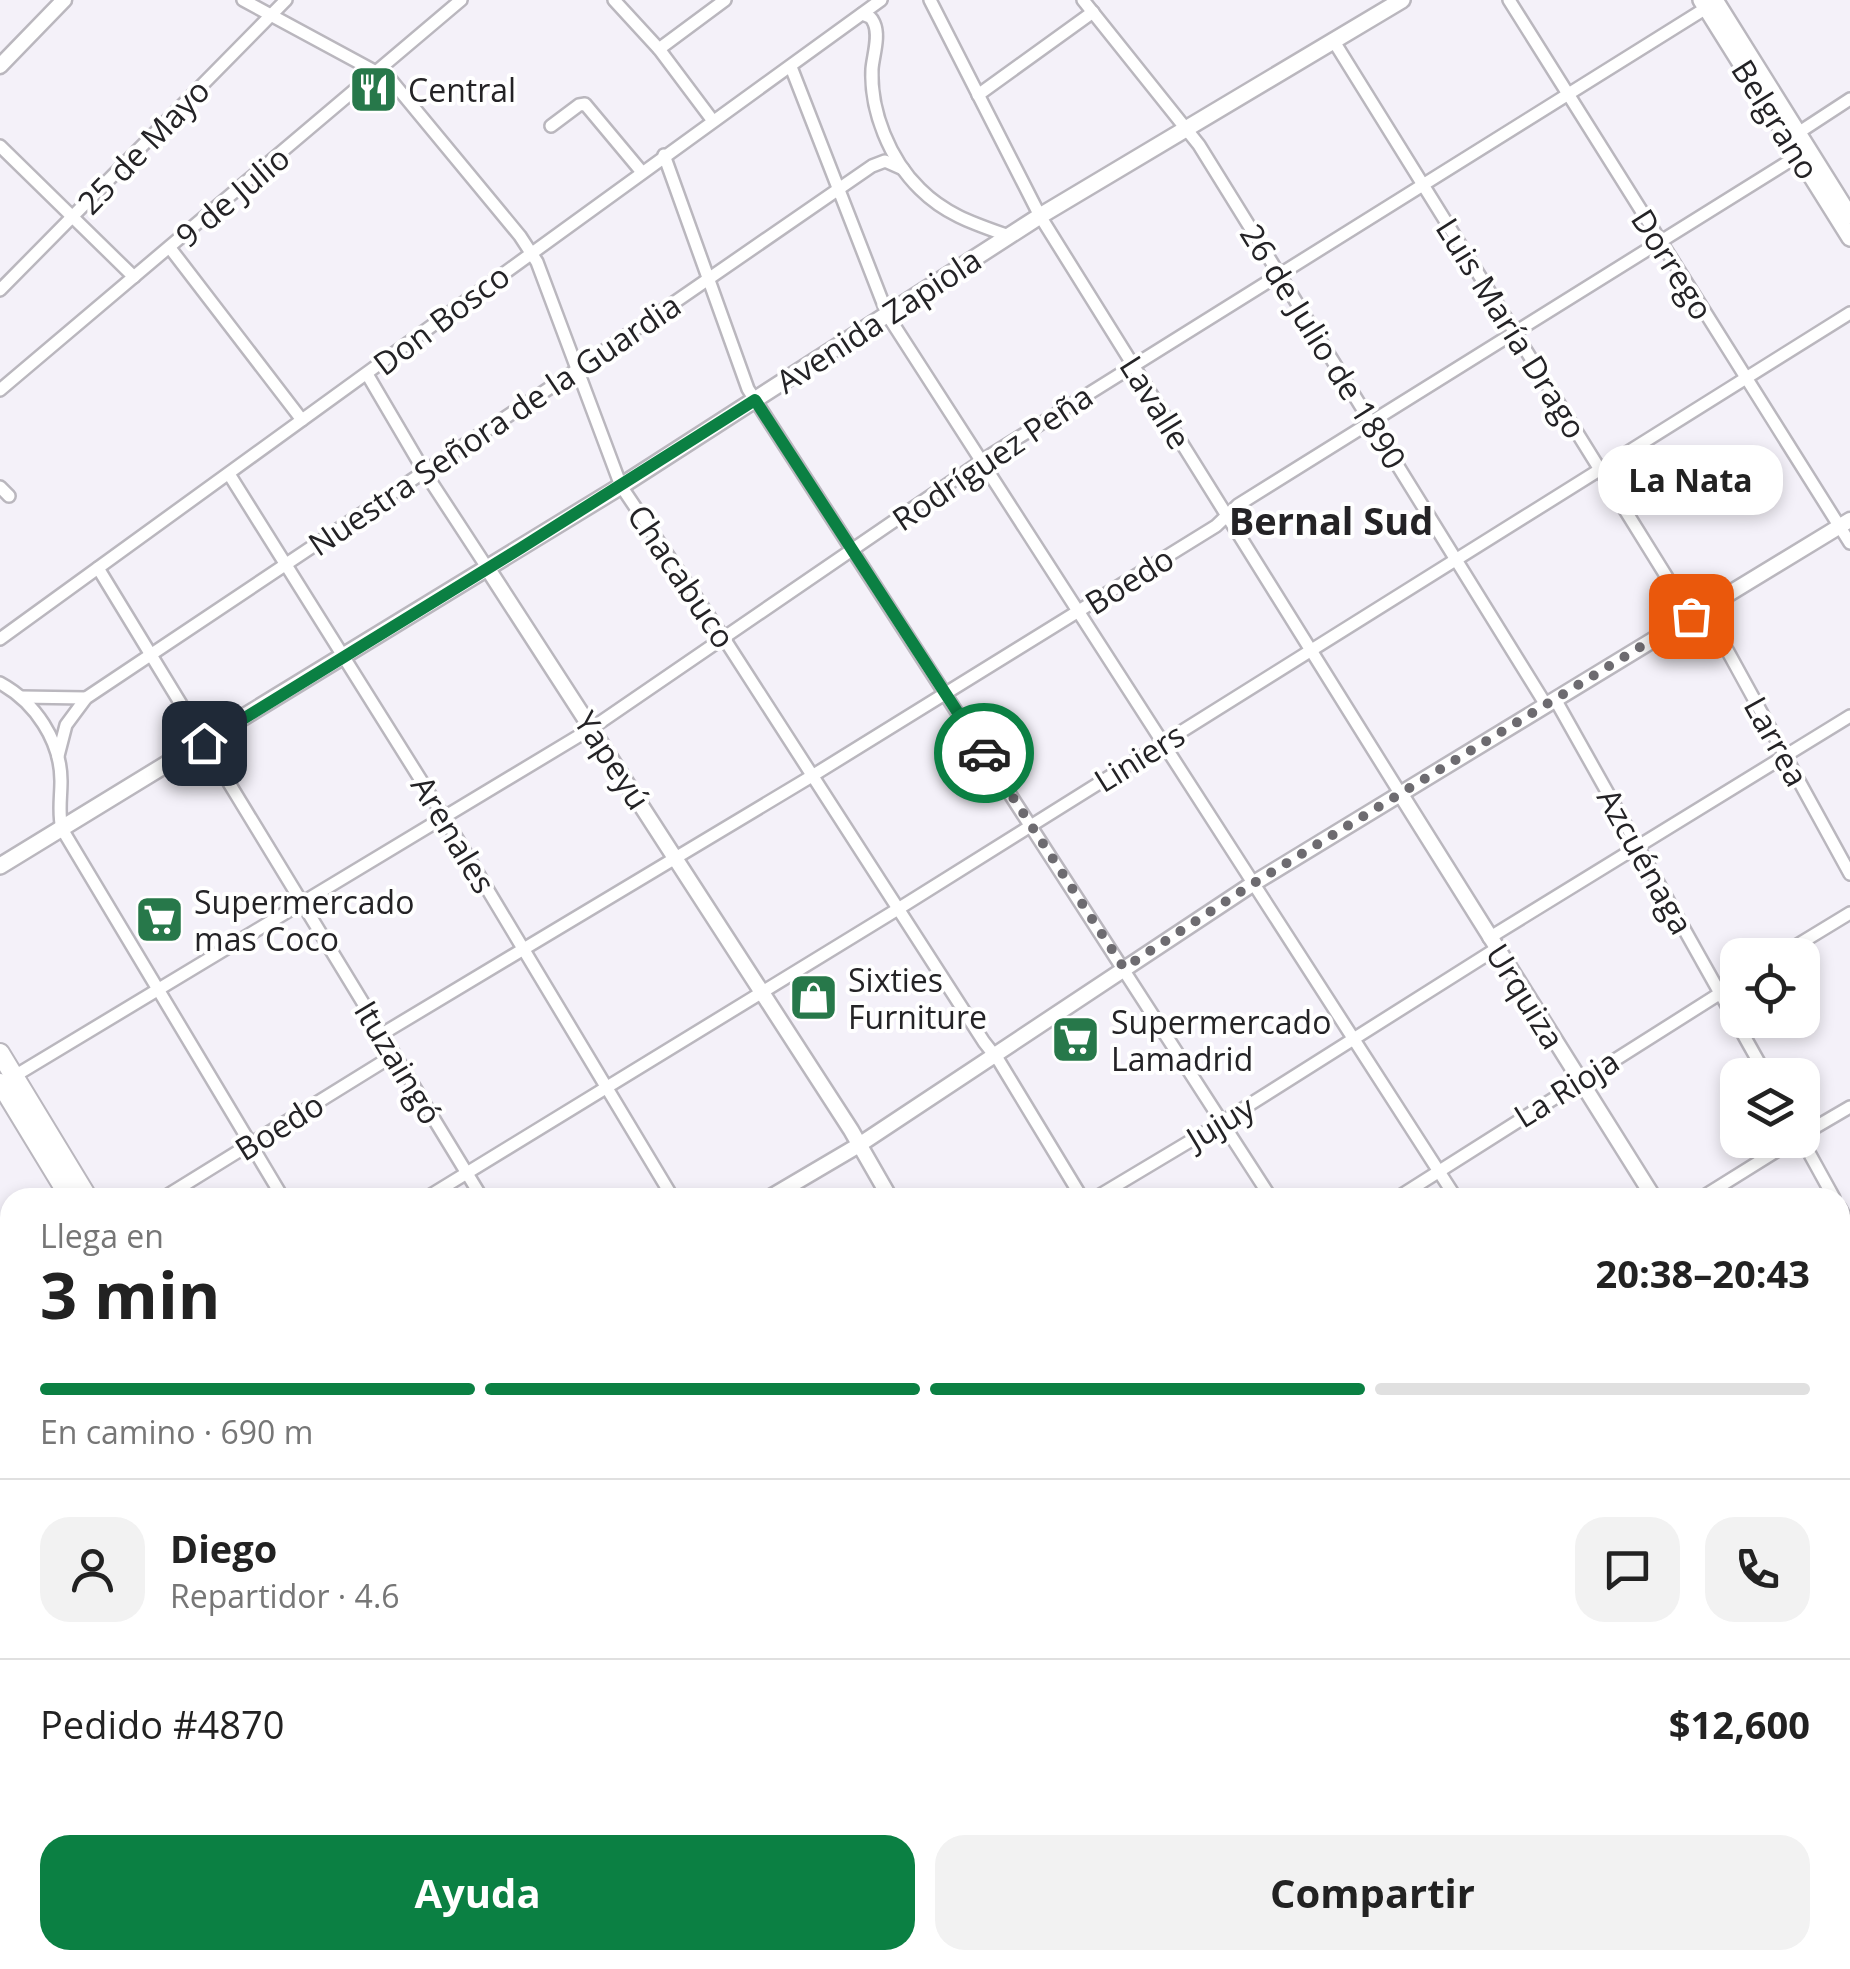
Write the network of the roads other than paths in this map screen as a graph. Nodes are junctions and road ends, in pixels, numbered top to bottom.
1 (64, 0) edge
2 (242, 0) edge
3 (286, 0) edge
4 (462, 0) edge
5 (614, 0) edge
6 (725, 0) edge
7 (884, 0) edge
8 (930, 0) edge
9 (1082, 0) edge
10 (1402, 0) edge
11 (1509, 0) edge
12 (1711, 2) edge
13 (1092, 12) junction
14 (862, 14) junction
15 (271, 15) junction
16 (876, 32) junction
17 (1333, 40) junction
18 (658, 50) junction
19 (0, 66) edge
20 (790, 67) junction
21 (380, 72) junction
22 (1567, 94) junction
23 (978, 95) junction
24 (1850, 99) edge
25 (713, 121) junction
26 (550, 126) dead end
27 (1185, 128) junction
28 (1796, 141) junction
29 (0, 146) edge
30 (664, 155) junction
31 (904, 169) junction
32 (642, 172) junction
33 (1422, 184) junction
34 (838, 188) junction
35 (1040, 216) junction
36 (1850, 216) edge
37 (73, 217) junction
38 (1008, 236) junction
39 (1850, 238) edge
40 (1660, 242) junction
41 (170, 248) junction
42 (532, 252) junction
43 (1278, 273) junction
44 (134, 278) junction
45 (707, 281) junction
46 (0, 290) edge
47 (1850, 313) edge
48 (888, 316) junction
49 (1515, 333) junction
50 (1133, 364) junction
51 (576, 371) junction
52 (367, 374) junction
53 (1744, 378) junction
54 (0, 390) edge
55 (759, 406) junction
56 (302, 420) junction
57 (1372, 421) junction
58 (982, 461) junction
59 (1601, 470) junction
60 (424, 472) junction
61 (229, 474) junction
62 (621, 486) junction
63 (1227, 516) junction
64 (1845, 523) edge
65 (1850, 543) edge
66 (854, 550) junction
67 (1458, 560) junction
68 (287, 564) junction
69 (98, 568) junction
70 (488, 569) junction
71 (1078, 611) junction
72 (1698, 612) junction
73 (0, 638) edge
74 (725, 640) junction
75 (1311, 650) junction
76 (151, 655) junction
77 (346, 657) junction
78 (0, 682) edge
79 (945, 693) junction
80 (21, 697) junction
81 (86, 698) junction
82 (1551, 702) junction
83 (1850, 716) edge
84 (592, 728) junction
85 (204, 743) junction
86 (1163, 743) junction
87 (58, 756) junction
88 (1785, 756) junction
89 (812, 776) junction
90 (1400, 793) junction
91 (444, 817) junction
92 (1030, 825) junction
93 (62, 830) junction
94 (1637, 848) junction
95 (676, 857) junction
96 (0, 866) edge
97 (1850, 874) edge
98 (1254, 883) junction
99 (302, 903) junction
100 (898, 910) junction
101 (1850, 913) edge
102 (1809, 938) edge
103 (1492, 944) junction
104 (524, 948) junction
105 (1124, 968) junction
106 (158, 989) junction
107 (1719, 993) junction
108 (760, 994) junction
109 (382, 1034) junction
110 (1354, 1039) junction
111 (0, 1053) edge
112 (394, 1054) junction
113 (994, 1054) junction
114 (1756, 1058) edge
115 (1578, 1080) junction
116 (4, 1082) edge
117 (606, 1086) junction
118 (1850, 1107) edge
119 (1222, 1122) junction
120 (1820, 1126) edge
121 (250, 1144) junction
122 (859, 1145) junction
123 (1765, 1158) edge
124 (1813, 1158) edge
125 (1438, 1170) junction
126 (467, 1172) junction
127 (64, 1188) edge
128 (81, 1188) edge
129 (178, 1188) edge
130 (277, 1188) edge
131 (442, 1188) edge
132 (476, 1188) edge
133 (668, 1188) edge
134 (786, 1188) edge
135 (884, 1188) edge
136 (1076, 1188) edge
137 (1112, 1188) edge
138 (1265, 1188) edge
139 (1412, 1188) edge
140 (1450, 1188) edge
141 (1648, 1188) edge
142 (1717, 1188) edge
143 (1829, 1188) edge

1 - 19 street
2 - 15 street, Chacabuco
3 - 15 street, 25 de Mayo
4 - 21 street, 9 de Julio
5 - 18 street
6 - 18 street
7 - 14 street, Don Bosco
7 - 16 street
8 - 23 street, Lavalle
9 - 13 street, 26 de Julio de 1890
10 - 17 main road, Avenida Zapiola
11 - 22 street, Dorrego
12 - 22 street, Rodríguez Peña
12 - 28 main road, Belgrano
13 - 23 street
13 - 27 street, 26 de Julio de 1890
14 - 16 street
14 - 20 street, Don Bosco
15 - 21 street, Chacabuco
15 - 37 street, 25 de Mayo
16 - 31 street
17 - 27 main road, Avenida Zapiola
17 - 33 street, Luis María Drago
18 - 25 street
20 - 25 street, Don Bosco
20 - 34 street
21 - 41 street, 9 de Julio
21 - 42 street, Chacabuco
22 - 33 street, Rodríguez Peña
22 - 40 street, Dorrego
23 - 35 street, Lavalle
24 - 28 street, Boedo
25 - 30 street, Don Bosco
26 - 32 street
27 - 35 main road, Avenida Zapiola
27 - 43 street, 26 de Julio de 1890
28 - 36 main road, Belgrano
28 - 39 main road, Belgrano
28 - 40 street, Boedo
29 - 37 street
30 - 32 street, Don Bosco
30 - 45 street
31 - 34 street, Nuestra Señora de la Guardia
31 - 38 street
32 - 42 street, Don Bosco
33 - 43 street, Rodríguez Peña
33 - 49 street, Luis María Drago
34 - 45 street, Nuestra Señora de la Guardia
34 - 48 street
35 - 38 main road, Avenida Zapiola
35 - 50 street, Lavalle
37 - 44 street
37 - 46 street, 25 de Mayo
38 - 48 main road, Avenida Zapiola
40 - 49 street, Boedo
40 - 53 street, Dorrego
41 - 44 street, 9 de Julio
41 - 56 street
42 - 51 street, Chacabuco
42 - 52 street, Don Bosco
43 - 50 street, Rodríguez Peña
43 - 57 street, 26 de Julio de 1890
44 - 54 street, 9 de Julio
45 - 51 street, Nuestra Señora de la Guardia
45 - 55 street
47 - 53 street, Liniers
48 - 55 main road, Avenida Zapiola
48 - 58 street
49 - 57 street, Boedo
49 - 59 street, Luis María Drago
50 - 58 street, Rodríguez Peña
50 - 63 street, Lavalle
51 - 60 street, Nuestra Señora de la Guardia
51 - 62 street, Chacabuco
52 - 56 street, Don Bosco
52 - 60 street, Yapeyú
53 - 59 street, Liniers
53 - 64 street, Dorrego
55 - 62 main road, Avenida Zapiola
55 - 66 street
56 - 61 street, Don Bosco
57 - 63 street, Boedo
57 - 67 street, 26 de Julio de 1890
58 - 66 street, Rodríguez Peña
58 - 71 street
59 - 67 street, Liniers
59 - 72 street, Luis María Drago
60 - 68 street, Nuestra Señora de la Guardia
60 - 70 street, Yapeyú
61 - 68 street, Arenales
61 - 69 street, Don Bosco
62 - 70 main road, Avenida Zapiola
62 - 74 street, Chacabuco
63 - 71 street, Boedo
63 - 75 street, Lavalle
64 - 65 street, Dorrego
64 - 72 street
66 - 74 street, Rodríguez Peña
66 - 79 street
67 - 75 street, Liniers
67 - 82 street, 26 de Julio de 1890
68 - 76 street, Nuestra Señora de la Guardia
68 - 77 street, Arenales
69 - 73 street, Don Bosco
69 - 76 street, Ituzaingó
70 - 77 main road, Avenida Zapiola
70 - 84 street, Yapeyú
71 - 79 street, Boedo
71 - 86 street
72 - 82 street
72 - 88 street, Larrea
74 - 84 street, Rodríguez Peña
74 - 89 street, Chacabuco
75 - 86 street, Liniers
75 - 90 street, Lavalle
76 - 81 street, Nuestra Señora de la Guardia
76 - 85 street, Ituzaingó
77 - 85 main road, Avenida Zapiola
77 - 91 street, Arenales
78 - 80 street
79 - 89 street, Boedo
79 - 92 street
80 - 81 street
80 - 87 street
81 - 87 street, Nuestra Señora de la Guardia
82 - 90 street
82 - 94 street, Azcuénaga
83 - 88 street, Jujuy
84 - 91 street, Rodríguez Peña
84 - 95 street, Yapeyú
85 - 93 main road, Avenida Zapiola
85 - 99 street, Ituzaingó
86 - 92 street, Liniers
86 - 98 street
87 - 93 street
88 - 94 street, Jujuy
88 - 97 street, Larrea
89 - 95 street, Boedo
89 - 100 street, Chacabuco
90 - 98 street
90 - 103 street, Urquiza
91 - 99 street, Rodríguez Peña
91 - 104 street, Arenales
92 - 100 street, Liniers
92 - 105 street
93 - 96 main road, Avenida Zapiola
93 - 106 street
94 - 103 street, Jujuy
94 - 107 street, Azcuénaga
95 - 104 street, Boedo
95 - 108 street, Yapeyú
98 - 105 street
98 - 110 street
99 - 106 street, Rodríguez Peña
99 - 109 street, Ituzaingó
100 - 108 street, Liniers
100 - 113 street, Chacabuco
101 - 102 street
103 - 110 street, Jujuy
103 - 115 street, Urquiza
104 - 109 street, Boedo
104 - 117 street, Arenales
105 - 113 street
105 - 119 street
106 - 116 street, Rodríguez Peña
106 - 121 street
107 - 114 street, Azcuénaga
107 - 115 street, La Rioja
108 - 117 street, Liniers
108 - 122 street, Yapeyú
109 - 112 street, Ituzaingó
110 - 119 street, Jujuy
110 - 125 street
111 - 116 main road
112 - 121 street, Boedo
112 - 126 street, Ituzaingó
113 - 122 street
113 - 136 street, Chacabuco
115 - 125 street, La Rioja
115 - 141 street, Urquiza
116 - 127 main road
116 - 128 main road
117 - 126 street, Liniers
117 - 133 street, Arenales
118 - 120 street
119 - 137 street, Jujuy
119 - 138 street
121 - 129 street, Boedo
121 - 130 street
122 - 134 street
122 - 135 street, Yapeyú
123 - 142 street
124 - 143 street
125 - 139 street, La Rioja
125 - 140 street
126 - 131 street, Liniers
126 - 132 street, Ituzaingó

